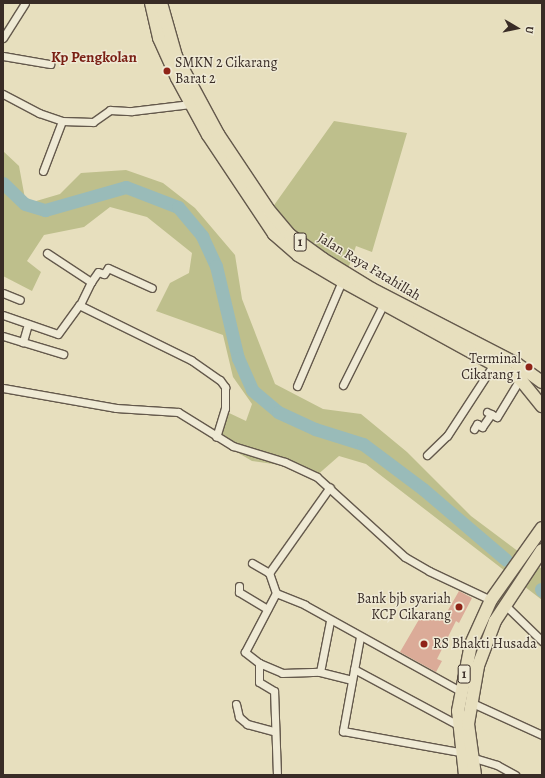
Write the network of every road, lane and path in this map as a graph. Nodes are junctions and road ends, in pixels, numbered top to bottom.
1 (25, 3) edge
2 (150, 3) edge
3 (161, 3) edge
4 (3, 38) edge
5 (3, 56) edge
6 (50, 64) dead end
7 (3, 94) edge
8 (191, 104) junction
9 (62, 121) junction
10 (43, 171) dead end
11 (47, 253) dead end
12 (342, 281) junction
13 (91, 282) junction
14 (152, 288) dead end
15 (3, 293) edge
16 (20, 300) dead end
17 (383, 305) junction
18 (80, 306) junction
19 (3, 315) edge
20 (28, 324) junction
21 (3, 336) edge
22 (23, 342) junction
23 (63, 354) dead end
24 (494, 364) junction
25 (524, 382) junction
26 (542, 382) edge
27 (343, 385) dead end
28 (297, 386) dead end
29 (3, 388) edge
30 (542, 406) edge
31 (474, 428) dead end
32 (216, 437) junction
33 (427, 455) dead end
34 (330, 487) junction
35 (542, 528) edge
36 (538, 542) edge
37 (542, 550) edge
38 (252, 563) dead end
39 (269, 573) junction
40 (239, 586) dead end
41 (276, 592) junction
42 (491, 600) junction
43 (505, 605) junction
44 (267, 609) junction
45 (330, 621) junction
46 (360, 637) junction
47 (542, 641) edge
48 (260, 663) junction
49 (354, 669) junction
50 (320, 672) junction
51 (352, 680) junction
52 (460, 691) junction
53 (470, 702) junction
54 (236, 704) dead end
55 (458, 725) junction
56 (274, 731) junction
57 (542, 735) edge
58 (466, 755) junction
59 (277, 775) edge
60 (465, 775) edge
61 (475, 775) edge
62 (515, 775) edge

1 - 4 street
2 - 8 highway, Jalan Raya Fatahillah / 1
3 - 26 highway, Jalan Raya Fatahillah / 1
5 - 6 street
7 - 9 street
8 - 9 street
8 - 12 highway, Jalan Raya Fatahillah / 1
9 - 10 street
11 - 13 street
12 - 17 highway, Jalan Raya Fatahillah / 1
12 - 28 street
13 - 14 street
13 - 18 street
15 - 16 street
17 - 24 highway, Jalan Raya Fatahillah / 1
17 - 27 street
18 - 20 street
18 - 32 street
19 - 20 street
20 - 22 street
21 - 22 street
22 - 23 street
24 - 25 highway, Jalan Raya Fatahillah / 1
24 - 33 street
25 - 30 highway, 1
25 - 31 street
29 - 32 street
32 - 34 street
34 - 39 street
34 - 42 street
35 - 36 highway, 1
36 - 42 highway, 1
37 - 43 highway, 1
38 - 39 street
39 - 41 street
40 - 44 street
41 - 44 street
41 - 45 street
42 - 52 highway, 1
43 - 47 street
43 - 53 highway, 1
44 - 48 street
45 - 46 street
45 - 50 street
46 - 49 street
46 - 52 street
48 - 50 street
48 - 56 street
49 - 51 street
49 - 55 street
50 - 51 street
51 - 58 street
52 - 55 highway, 1
53 - 57 street
53 - 58 highway, 1
54 - 56 street
55 - 58 highway, 1
56 - 59 street
58 - 60 highway, 1
58 - 61 highway, 1
58 - 62 street

